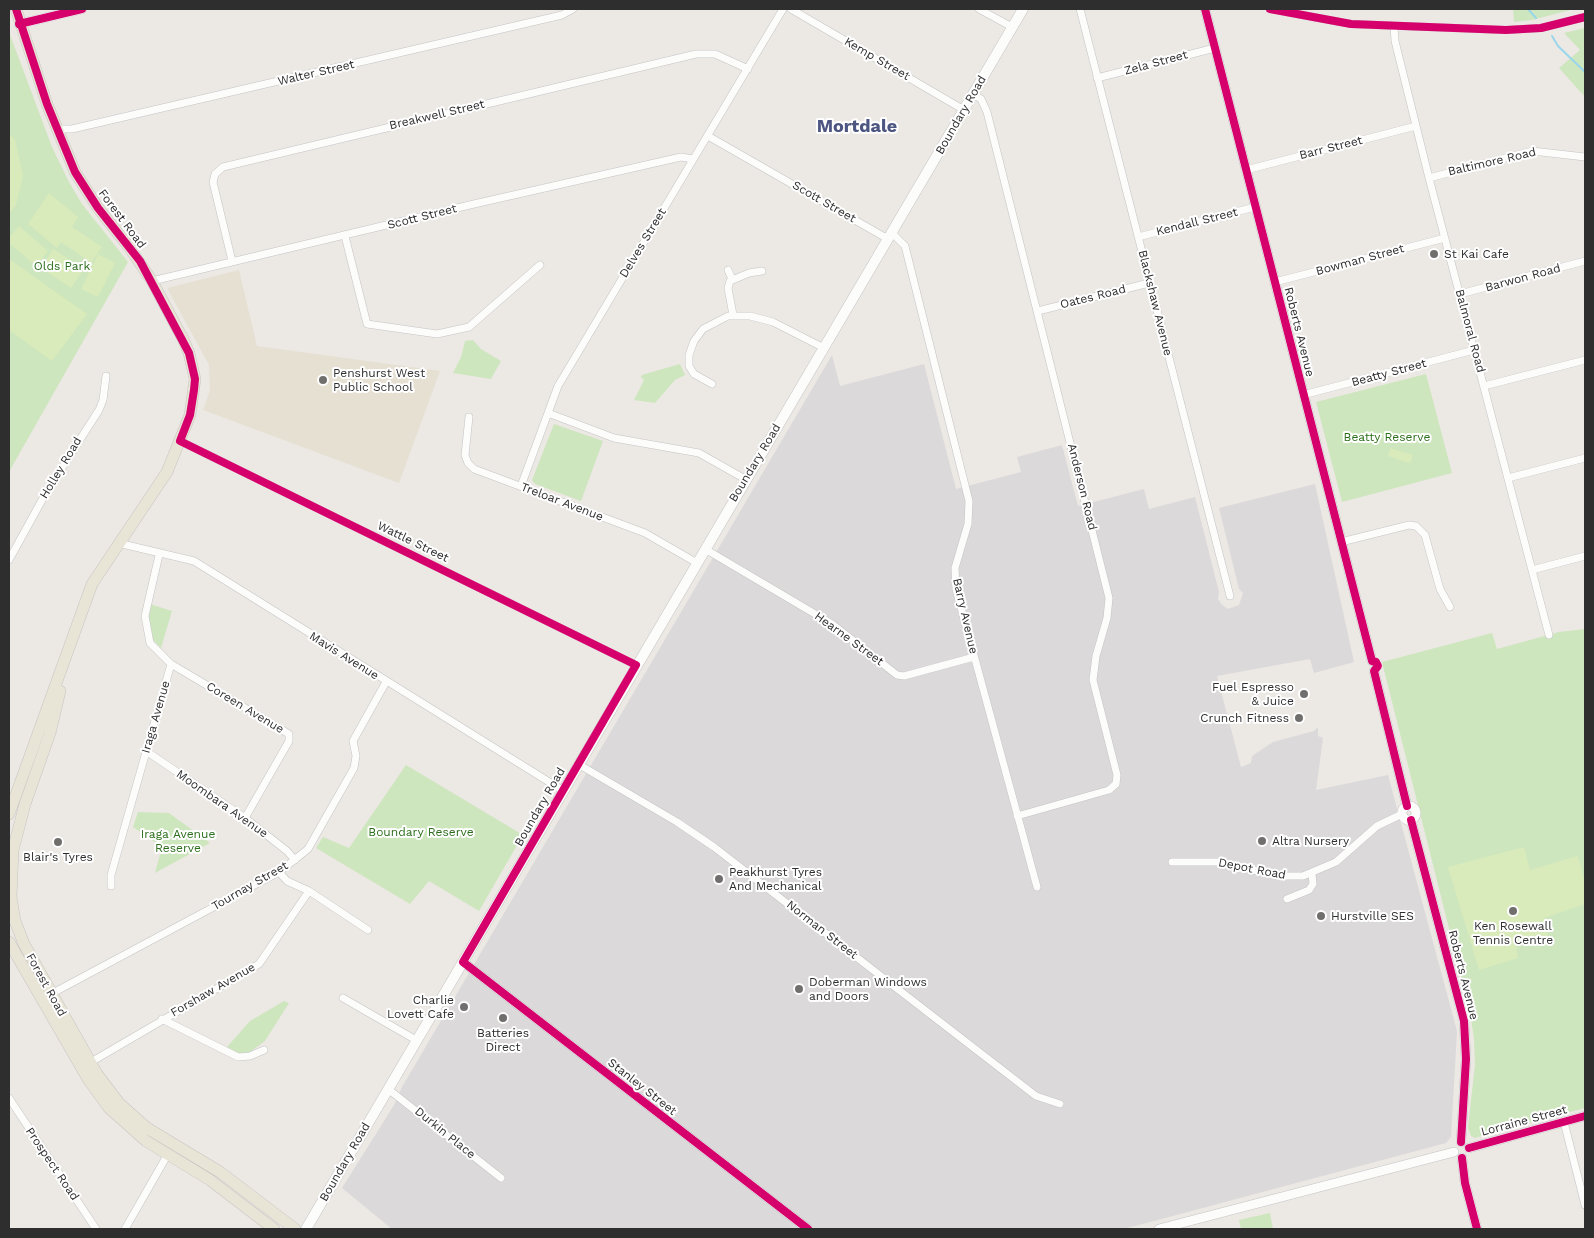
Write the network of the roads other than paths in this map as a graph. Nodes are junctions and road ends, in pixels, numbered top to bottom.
1 (16, 9) edge
2 (82, 9) edge
3 (573, 9) edge
4 (783, 9) edge
5 (791, 9) edge
6 (979, 9) edge
7 (1023, 9) edge
8 (1080, 9) edge
9 (1205, 9) edge
10 (1270, 9) edge
11 (1585, 17) edge
12 (20, 24) junction
13 (1394, 26) junction
14 (1012, 27) junction
15 (1215, 48) junction
16 (748, 69) junction
17 (1097, 78) junction
18 (973, 94) junction
19 (964, 110) junction
20 (1416, 126) junction
21 (57, 130) junction
22 (708, 136) junction
23 (1585, 156) edge
24 (693, 158) junction
25 (1246, 170) junction
26 (1429, 178) junction
27 (1255, 207) junction
28 (345, 236) junction
29 (890, 236) junction
30 (1138, 238) junction
31 (1445, 238) junction
32 (1585, 261) edge
33 (232, 262) junction
34 (540, 265) dead end
35 (728, 270) dead end
36 (762, 272) dead end
37 (732, 280) junction
38 (152, 282) junction
39 (1275, 282) junction
40 (1149, 283) junction
41 (1460, 294) junction
42 (1038, 311) junction
43 (733, 315) junction
44 (824, 348) junction
45 (1474, 350) junction
46 (1585, 360) edge
47 (106, 376) dead end
48 (712, 384) dead end
49 (1484, 386) junction
50 (1303, 395) junction
51 (548, 413) junction
52 (469, 417) dead end
53 (180, 441) junction
54 (1585, 458) edge
55 (1508, 478) junction
56 (746, 479) junction
57 (521, 486) junction
58 (1341, 542) junction
59 (117, 543) junction
60 (705, 549) junction
61 (159, 555) junction
62 (1585, 556) edge
63 (9, 560) edge
64 (697, 563) junction
65 (1532, 570) junction
66 (1230, 596) dead end
67 (1450, 607) dead end
68 (1549, 635) dead end
69 (69, 644) junction
70 (974, 657) junction
71 (171, 664) junction
72 (636, 665) junction
73 (386, 682) junction
74 (146, 751) junction
75 (578, 764) junction
76 (28, 765) junction
77 (9, 788) edge
78 (562, 790) junction
79 (1408, 806) junction
80 (9, 812) edge
81 (1402, 814) junction
82 (1017, 816) junction
83 (245, 818) junction
84 (21, 819) junction
85 (1411, 820) junction
86 (295, 860) junction
87 (1172, 862) dead end
88 (279, 872) junction
89 (1312, 874) junction
90 (111, 886) dead end
91 (1037, 887) dead end
92 (309, 891) junction
93 (1287, 899) dead end
94 (368, 930) dead end
95 (9, 942) edge
96 (463, 962) junction
97 (51, 994) junction
98 (343, 998) dead end
99 (162, 1019) junction
100 (416, 1040) junction
101 (264, 1050) dead end
102 (91, 1062) junction
103 (388, 1089) junction
104 (9, 1098) edge
105 (1060, 1104) dead end
106 (1585, 1116) edge
107 (1564, 1122) junction
108 (1465, 1145) junction
109 (1454, 1152) junction
110 (168, 1154) junction
111 (1462, 1158) junction
112 (501, 1178) dead end
113 (1585, 1205) edge
114 (271, 1228) edge
115 (96, 1229) edge
116 (125, 1229) edge
117 (295, 1229) edge
118 (306, 1229) edge
119 (808, 1229) edge
120 (1159, 1229) edge
121 (1477, 1229) edge

1 - 12 main road, Forest Road
2 - 12 street
3 - 21 street, Walter Street
4 - 16 street, Delves Street
5 - 19 street, Kemp Street
6 - 14 street
7 - 14 main road, Boundary Road
8 - 17 street, Blackshaw Avenue
9 - 15 street, Roberts Avenue
10 - 13 street
11 - 13 street
12 - 21 main road, Forest Road
13 - 20 street, Balmoral Road
14 - 18 main road, Boundary Road
15 - 17 street, Zela Street
15 - 25 street, Roberts Avenue
16 - 22 street, Delves Street
16 - 33 street, Breakwell Street
17 - 30 street, Blackshaw Avenue
18 - 19 main road, Boundary Road
18 - 42 street, Anderson Road
19 - 29 main road, Boundary Road
20 - 25 street, Barr Street
20 - 26 street, Balmoral Road
21 - 38 main road, Forest Road
22 - 24 street, Delves Street
22 - 29 street, Scott Street
23 - 26 street, Baltimore Road
24 - 28 street, Scott Street
24 - 51 street, Delves Street
25 - 27 street, Roberts Avenue
26 - 31 street, Balmoral Road
27 - 30 street, Kendall Street
27 - 39 street, Roberts Avenue
28 - 33 street, Scott Street
28 - 34 street
29 - 44 main road, Boundary Road
29 - 70 street, Barry Avenue
30 - 40 street, Blackshaw Avenue
31 - 39 street, Bowman Street
31 - 41 street, Balmoral Road
32 - 41 street, Barwon Road
33 - 38 street, Scott Street
35 - 37 street
36 - 37 street
37 - 43 street
38 - 53 main road, Forest Road
39 - 50 street, Roberts Avenue
40 - 42 street, Oates Road
40 - 66 street, Blackshaw Avenue
41 - 45 street, Balmoral Road
42 - 82 street, Anderson Road
43 - 44 street
43 - 48 street
44 - 56 main road, Boundary Road
45 - 49 street, Balmoral Road
45 - 50 street, Beatty Street
46 - 49 street
47 - 63 street, Holley Road
49 - 55 street, Balmoral Road
50 - 58 street, Roberts Avenue
51 - 56 street
51 - 57 street, Delves Street
52 - 57 street, Treloar Avenue
53 - 59 main road, Forest Road
53 - 72 street, Wattle Street
54 - 55 street
55 - 65 street, Balmoral Road
56 - 60 main road, Boundary Road
57 - 64 street, Treloar Avenue
58 - 67 street
58 - 79 street, Roberts Avenue
59 - 61 street, Mavis Avenue
59 - 69 main road, Forest Road
60 - 64 main road, Boundary Road
60 - 70 street, Hearne Street
61 - 71 street, Iraga Avenue
61 - 73 street, Mavis Avenue
62 - 65 street
64 - 72 main road, Boundary Road
65 - 68 street, Balmoral Road
69 - 76 main road, Forest Road
69 - 84 main road, Forest Road
70 - 82 street, Barry Avenue
71 - 74 street, Iraga Avenue
71 - 83 street, Coreen Avenue
72 - 75 main road, Boundary Road
73 - 78 street, Mavis Avenue
73 - 86 street, Tournay Street
74 - 83 street, Moombara Avenue
74 - 90 street, Iraga Avenue
75 - 78 main road, Boundary Road
75 - 105 street, Norman Street
76 - 77 main road
76 - 80 main road, Forest Road
78 - 96 main road, Boundary Road
79 - 81 street
79 - 85 street, Roberts Avenue
80 - 84 main road
81 - 85 street
81 - 89 street, Depot Road
82 - 91 street, Barry Avenue
83 - 86 street, Moombara Avenue
84 - 97 main road, Forest Road
85 - 108 street, Roberts Avenue
86 - 88 street, Tournay Street
87 - 89 street, Depot Road
88 - 92 street
88 - 97 street, Tournay Street
89 - 93 street
92 - 94 street
92 - 99 street, Forshaw Avenue
95 - 110 main road, Forest Road
96 - 100 main road, Boundary Road
96 - 119 street, Stanley Street
97 - 102 main road, Forest Road
98 - 100 street
99 - 101 street
99 - 102 street, Forshaw Avenue
100 - 103 main road, Boundary Road
102 - 117 main road, Forest Road
103 - 112 street, Durkin Place
103 - 118 main road, Boundary Road
104 - 115 street, Prospect Road
106 - 107 street, Lorraine Street
107 - 108 street, Lorraine Street
107 - 113 street
108 - 109 street
108 - 111 street
109 - 111 street
109 - 120 street
110 - 114 main road, Forest Road
110 - 116 street
111 - 121 street

